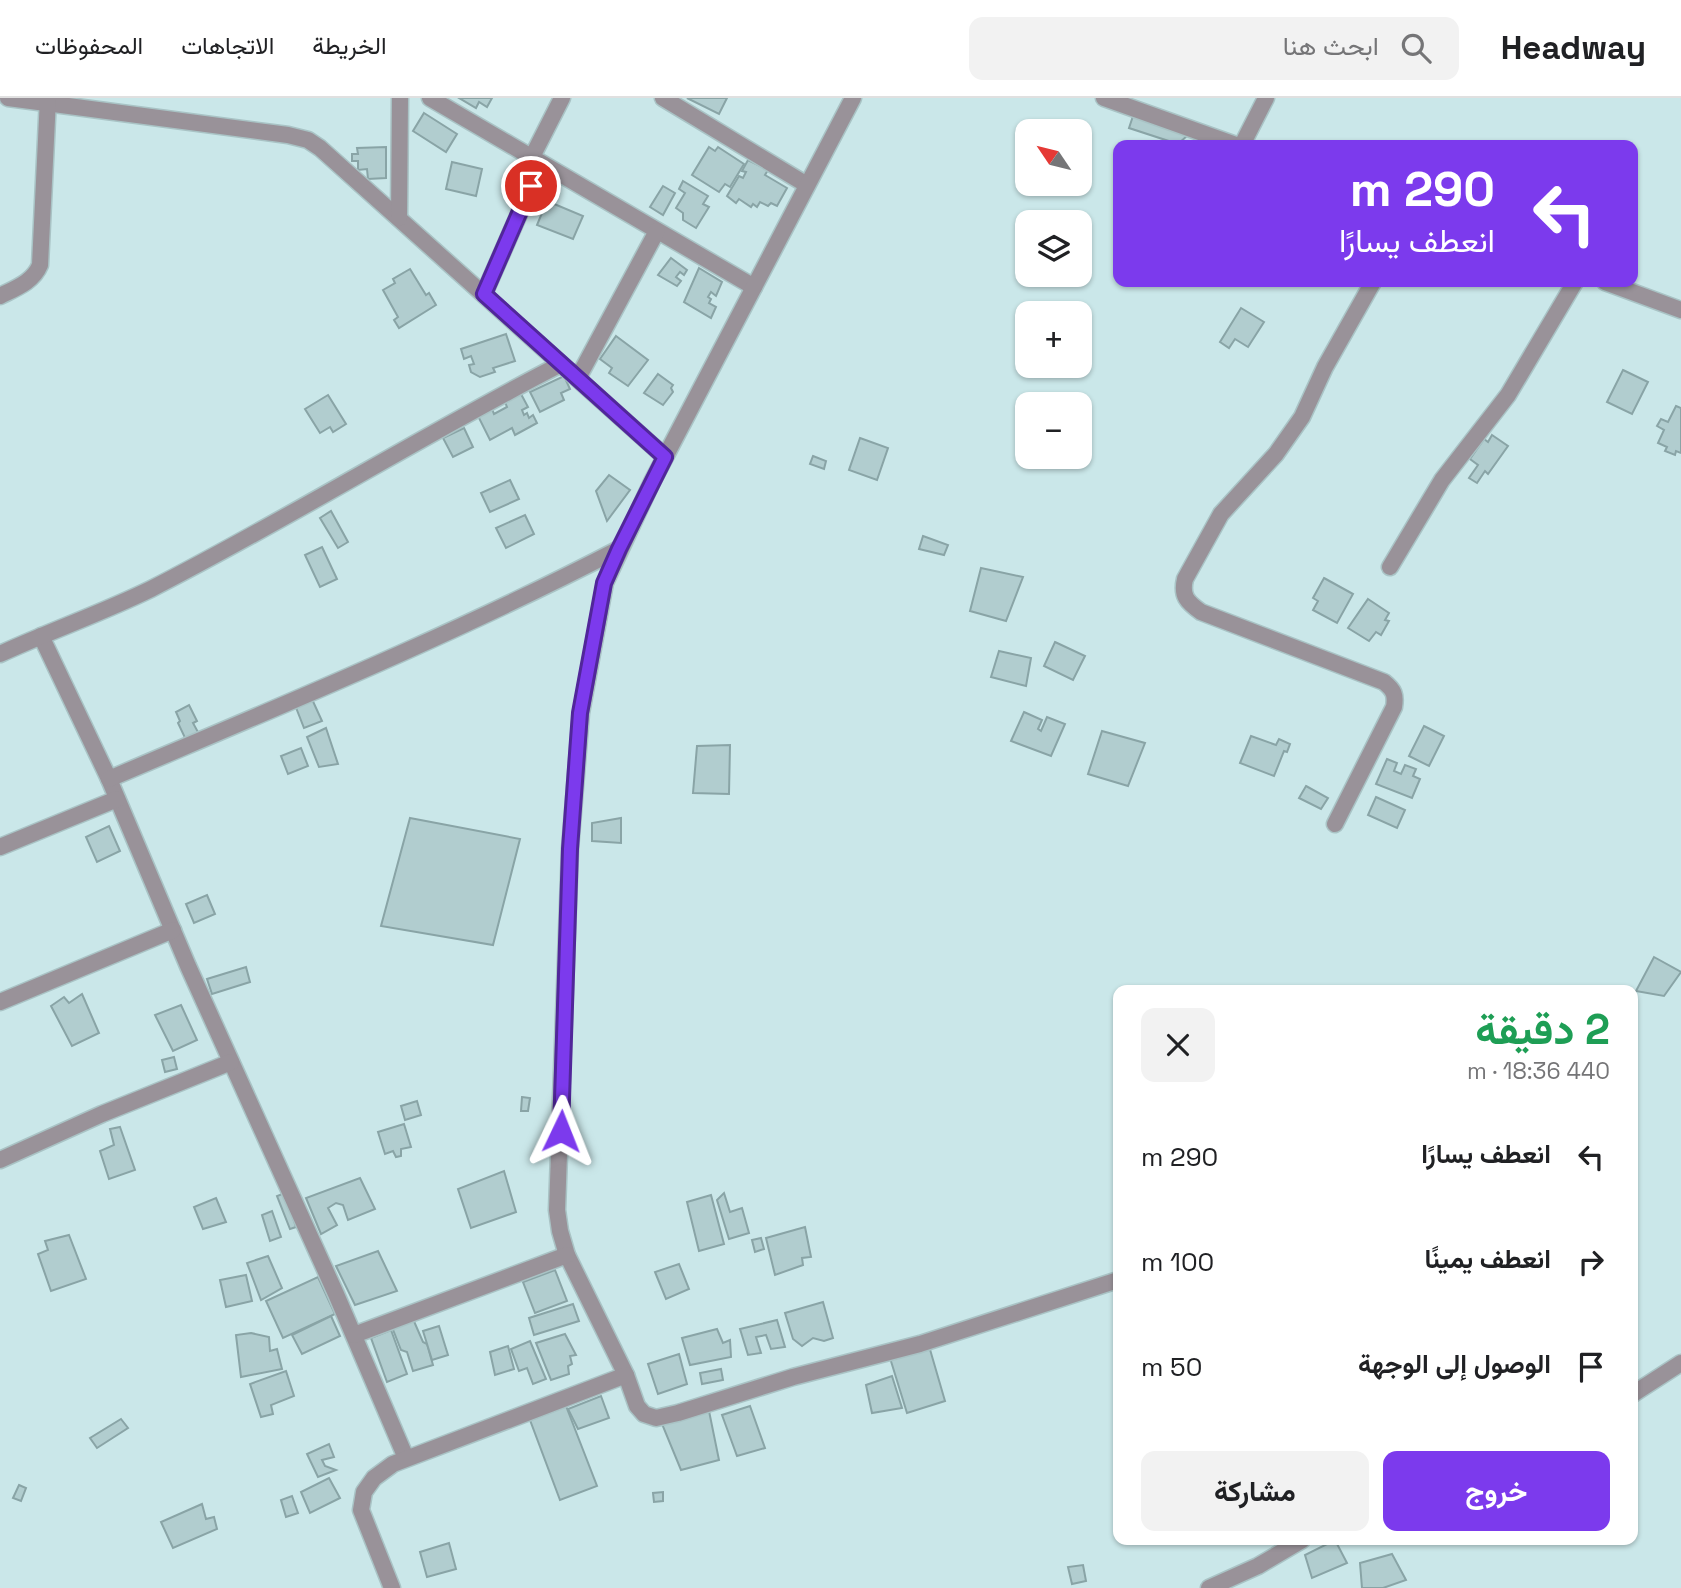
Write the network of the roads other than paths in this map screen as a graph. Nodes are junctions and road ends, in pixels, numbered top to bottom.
1 (8, 98) edge
2 (400, 98) edge
3 (430, 98) edge
4 (562, 98) edge
5 (663, 98) edge
6 (853, 98) edge
7 (1104, 98) edge
8 (1266, 98) edge
9 (48, 101) edge
10 (1222, 140) edge
11 (1245, 140) edge
12 (536, 162) junction
13 (807, 185) junction
14 (399, 218) junction
15 (657, 231) junction
16 (754, 287) junction
17 (1370, 287) edge
18 (1572, 287) edge
19 (1619, 287) edge
20 (484, 294) junction
21 (0, 296) edge
22 (1681, 310) edge
23 (561, 364) junction
24 (578, 378) junction
25 (665, 457) junction
26 (619, 549) junction
27 (1390, 567) dead end
28 (41, 636) junction
29 (0, 654) edge
30 (109, 779) junction
31 (117, 799) junction
32 (1335, 824) dead end
33 (0, 847) edge
34 (173, 930) junction
35 (0, 1003) edge
36 (232, 1062) junction
37 (0, 1160) edge
38 (567, 1255) junction
39 (1113, 1282) edge
40 (354, 1335) junction
41 (1681, 1363) edge
42 (626, 1375) junction
43 (1638, 1391) edge
44 (407, 1458) junction
45 (1294, 1545) edge
46 (392, 1588) edge
47 (1209, 1588) edge

1 - 9 street
2 - 14 street
3 - 12 street
4 - 12 street
5 - 13 street
6 - 13 street
7 - 10 street
8 - 11 street
9 - 14 street
9 - 21 street
12 - 15 street
12 - 20 street
13 - 16 street
14 - 20 street
15 - 16 street
15 - 24 street
16 - 25 street
17 - 32 street
18 - 27 street
19 - 22 street
20 - 23 street
23 - 24 street
23 - 28 street
24 - 25 street
25 - 26 street
26 - 30 street
26 - 38 street
28 - 29 street
28 - 30 street
30 - 31 street
31 - 33 street
31 - 34 street
34 - 35 street
34 - 36 street
36 - 37 street
36 - 40 street
38 - 40 street
38 - 42 street
39 - 42 street
40 - 44 street
41 - 43 street
42 - 44 street
44 - 46 street
45 - 47 street

